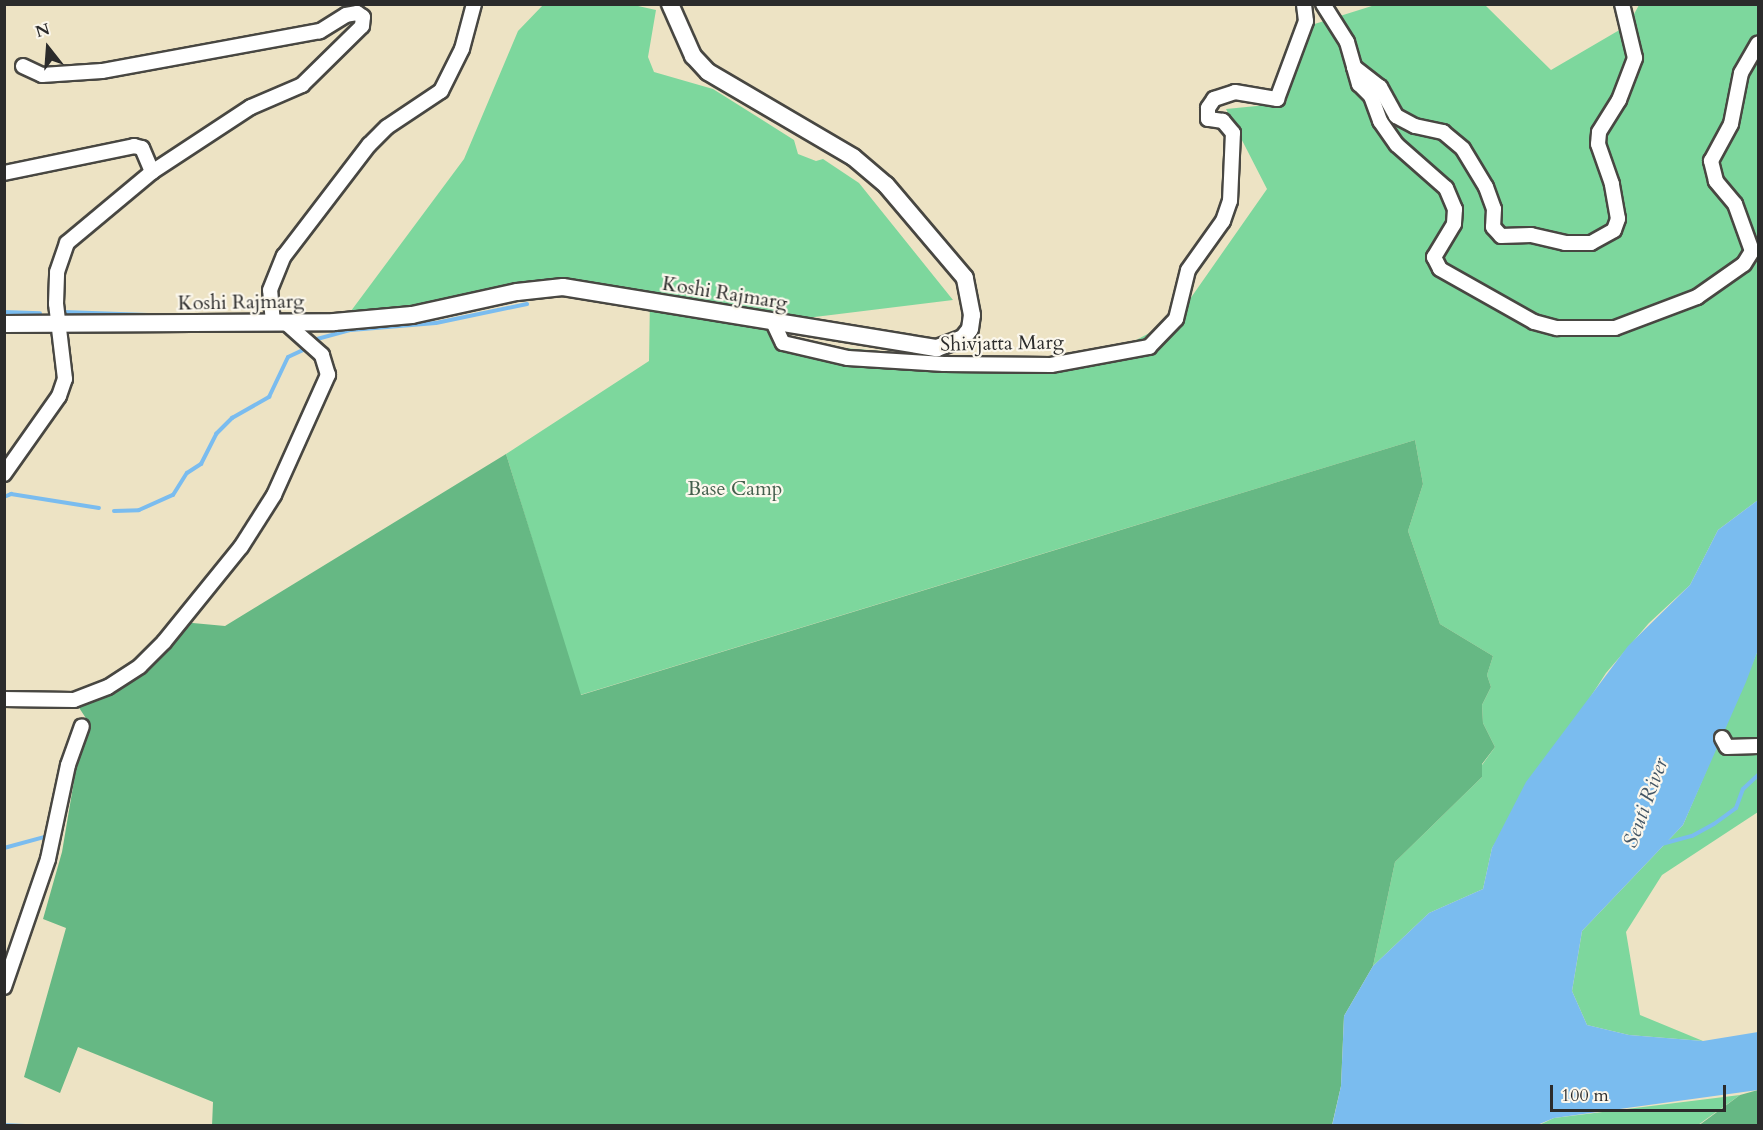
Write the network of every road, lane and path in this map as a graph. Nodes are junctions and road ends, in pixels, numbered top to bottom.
1 (474, 4) edge
2 (670, 4) edge
3 (1304, 4) edge
4 (1323, 4) edge
5 (1622, 4) edge
6 (1758, 43) edge
7 (23, 66) dead end
8 (1354, 68) junction
9 (152, 172) junction
10 (4, 173) edge
11 (773, 322) junction
12 (280, 323) junction
13 (4, 324) edge
14 (58, 324) junction
15 (4, 474) edge
16 (4, 699) edge
17 (82, 726) dead end
18 (1722, 738) dead end
19 (1758, 746) edge
20 (4, 987) edge

1 - 12 street
2 - 11 main road, Koshi Rajmarg
3 - 11 street, Shivjatta Marg
4 - 8 street
5 - 8 street
6 - 8 street
7 - 9 street
9 - 10 street
9 - 14 street
11 - 12 main road, Koshi Rajmarg
12 - 14 main road, Koshi Rajmarg
12 - 16 street
13 - 14 main road, Koshi Rajmarg
14 - 15 street
17 - 20 street
18 - 19 street

